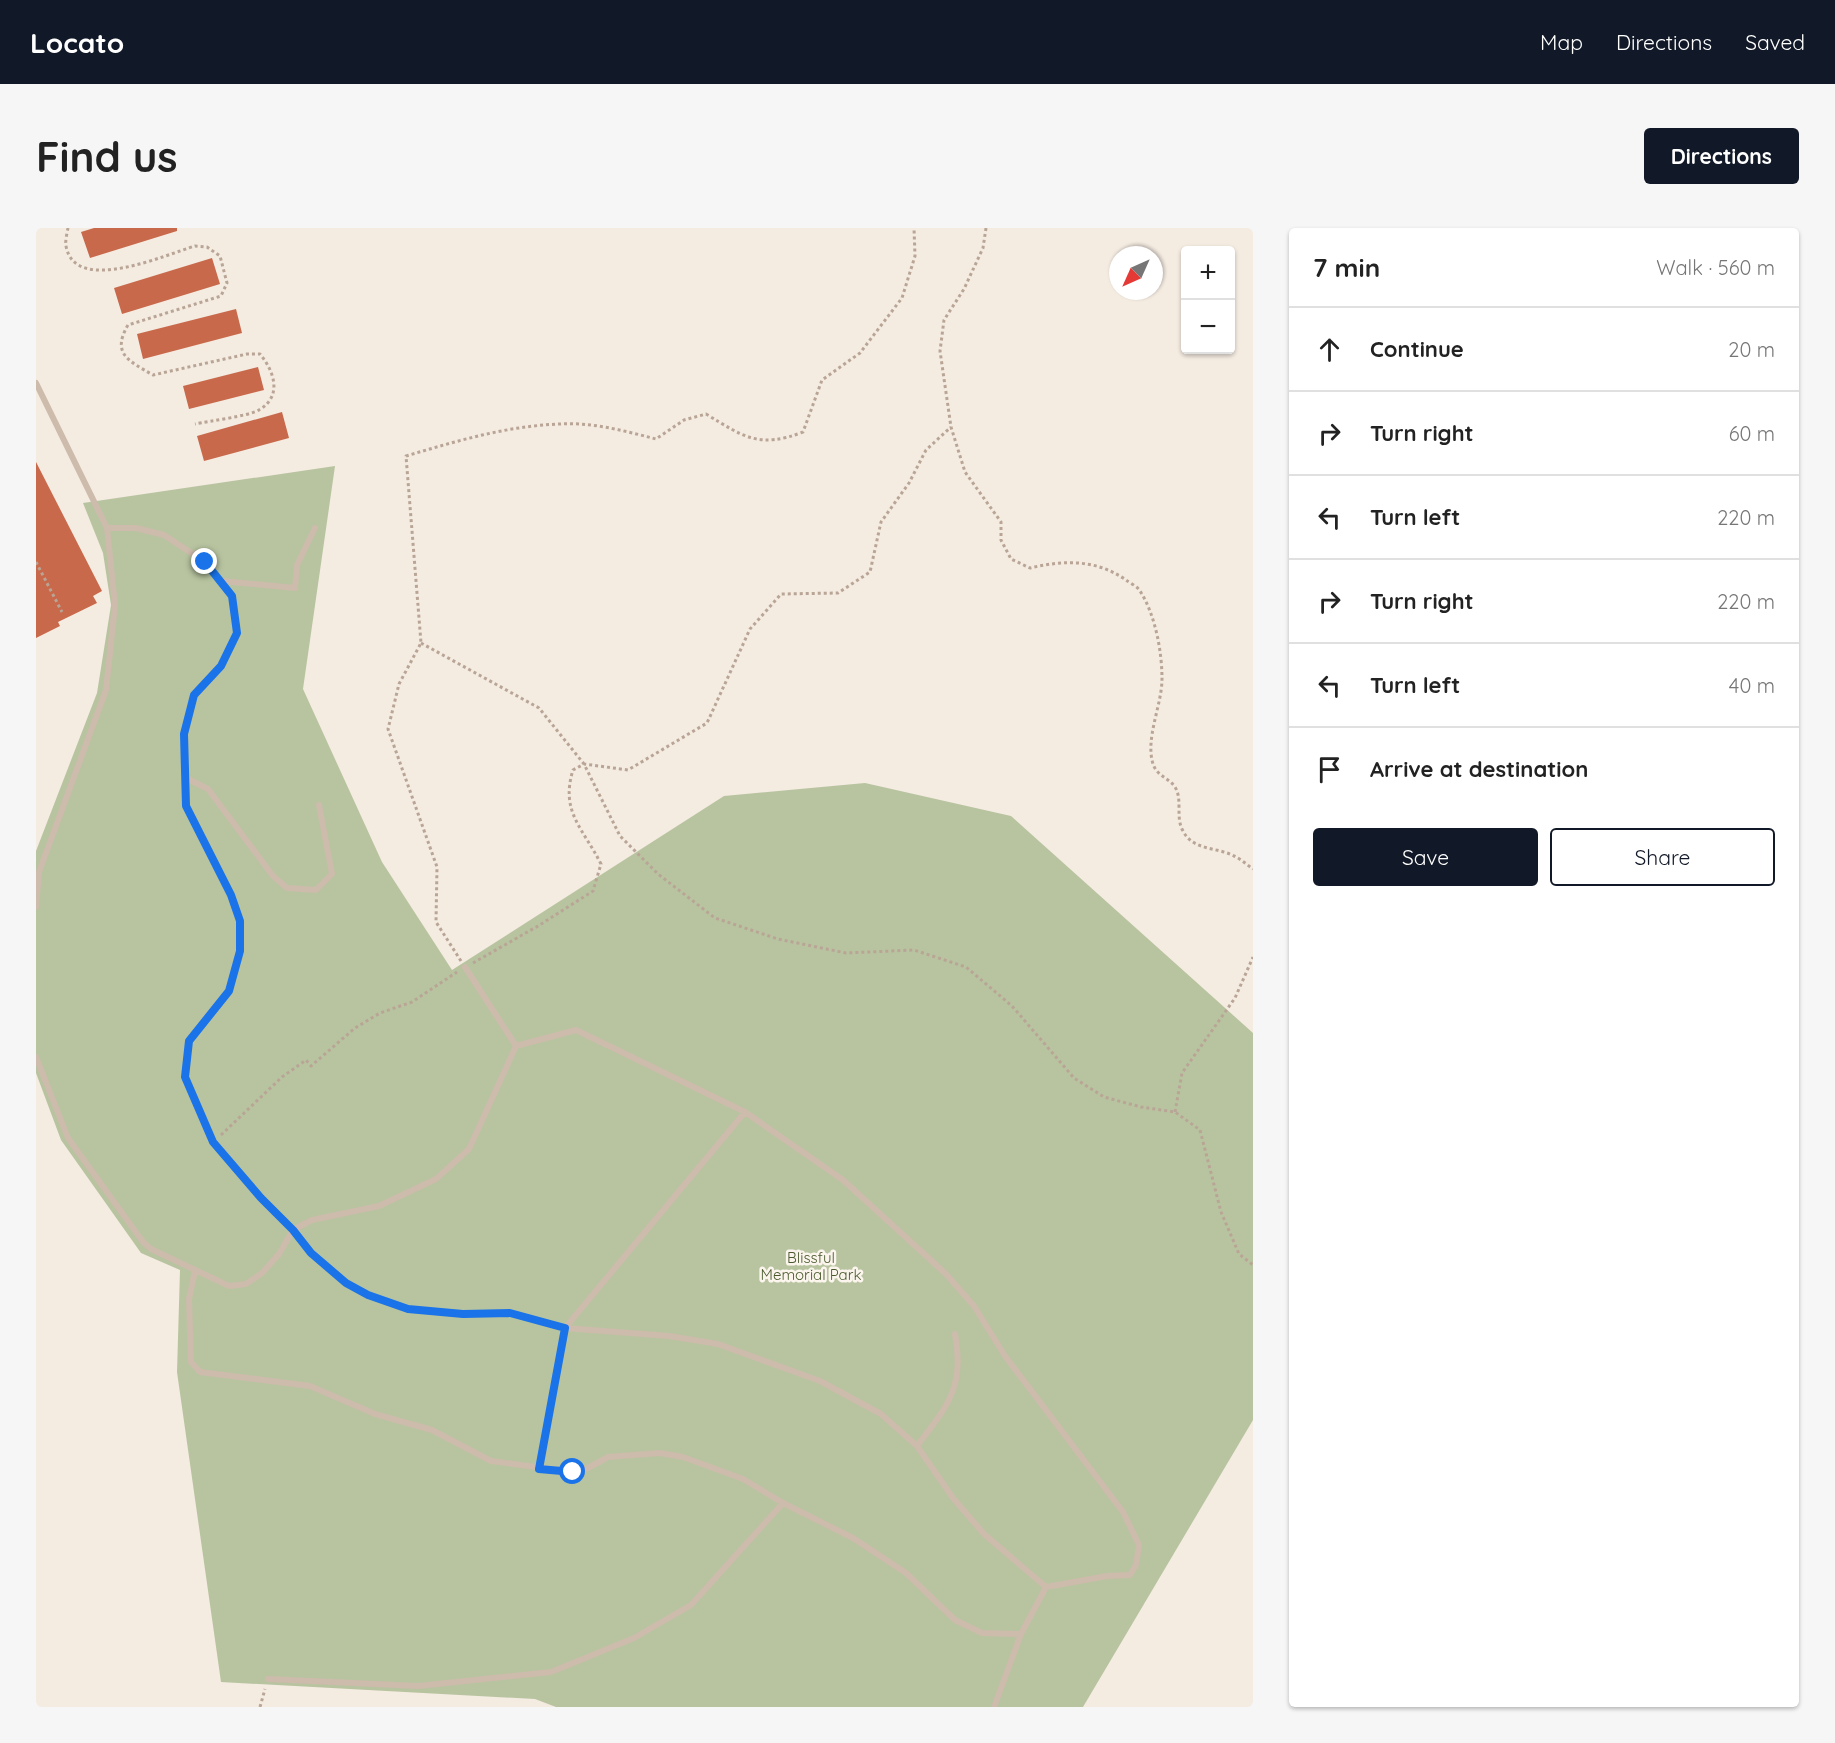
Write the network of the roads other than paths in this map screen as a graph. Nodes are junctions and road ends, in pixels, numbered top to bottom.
1 (36, 383) edge
2 (107, 528) junction
3 (315, 528) dead end
4 (222, 581) junction
5 (186, 778) junction
6 (319, 805) dead end
7 (36, 907) edge
8 (465, 967) road end
9 (516, 1046) junction
10 (36, 1057) edge
11 (746, 1112) junction
12 (293, 1230) junction
13 (195, 1271) junction
14 (565, 1328) junction
15 (955, 1334) dead end
16 (917, 1446) junction
17 (539, 1469) junction
18 (783, 1503) junction
19 (1046, 1587) junction
20 (1021, 1634) junction
21 (268, 1679) road end
22 (994, 1707) edge

1 - 2 lane
2 - 4 lane
2 - 7 lane
3 - 4 lane
4 - 5 lane
5 - 6 lane
5 - 12 lane
8 - 9 lane
9 - 11 lane
9 - 12 lane
10 - 13 lane
11 - 14 lane
11 - 19 lane
12 - 13 lane
12 - 14 lane
13 - 17 lane
14 - 16 lane
14 - 17 lane
15 - 16 lane
16 - 19 lane
17 - 18 lane
18 - 20 lane
18 - 21 lane
19 - 20 lane
20 - 22 lane

